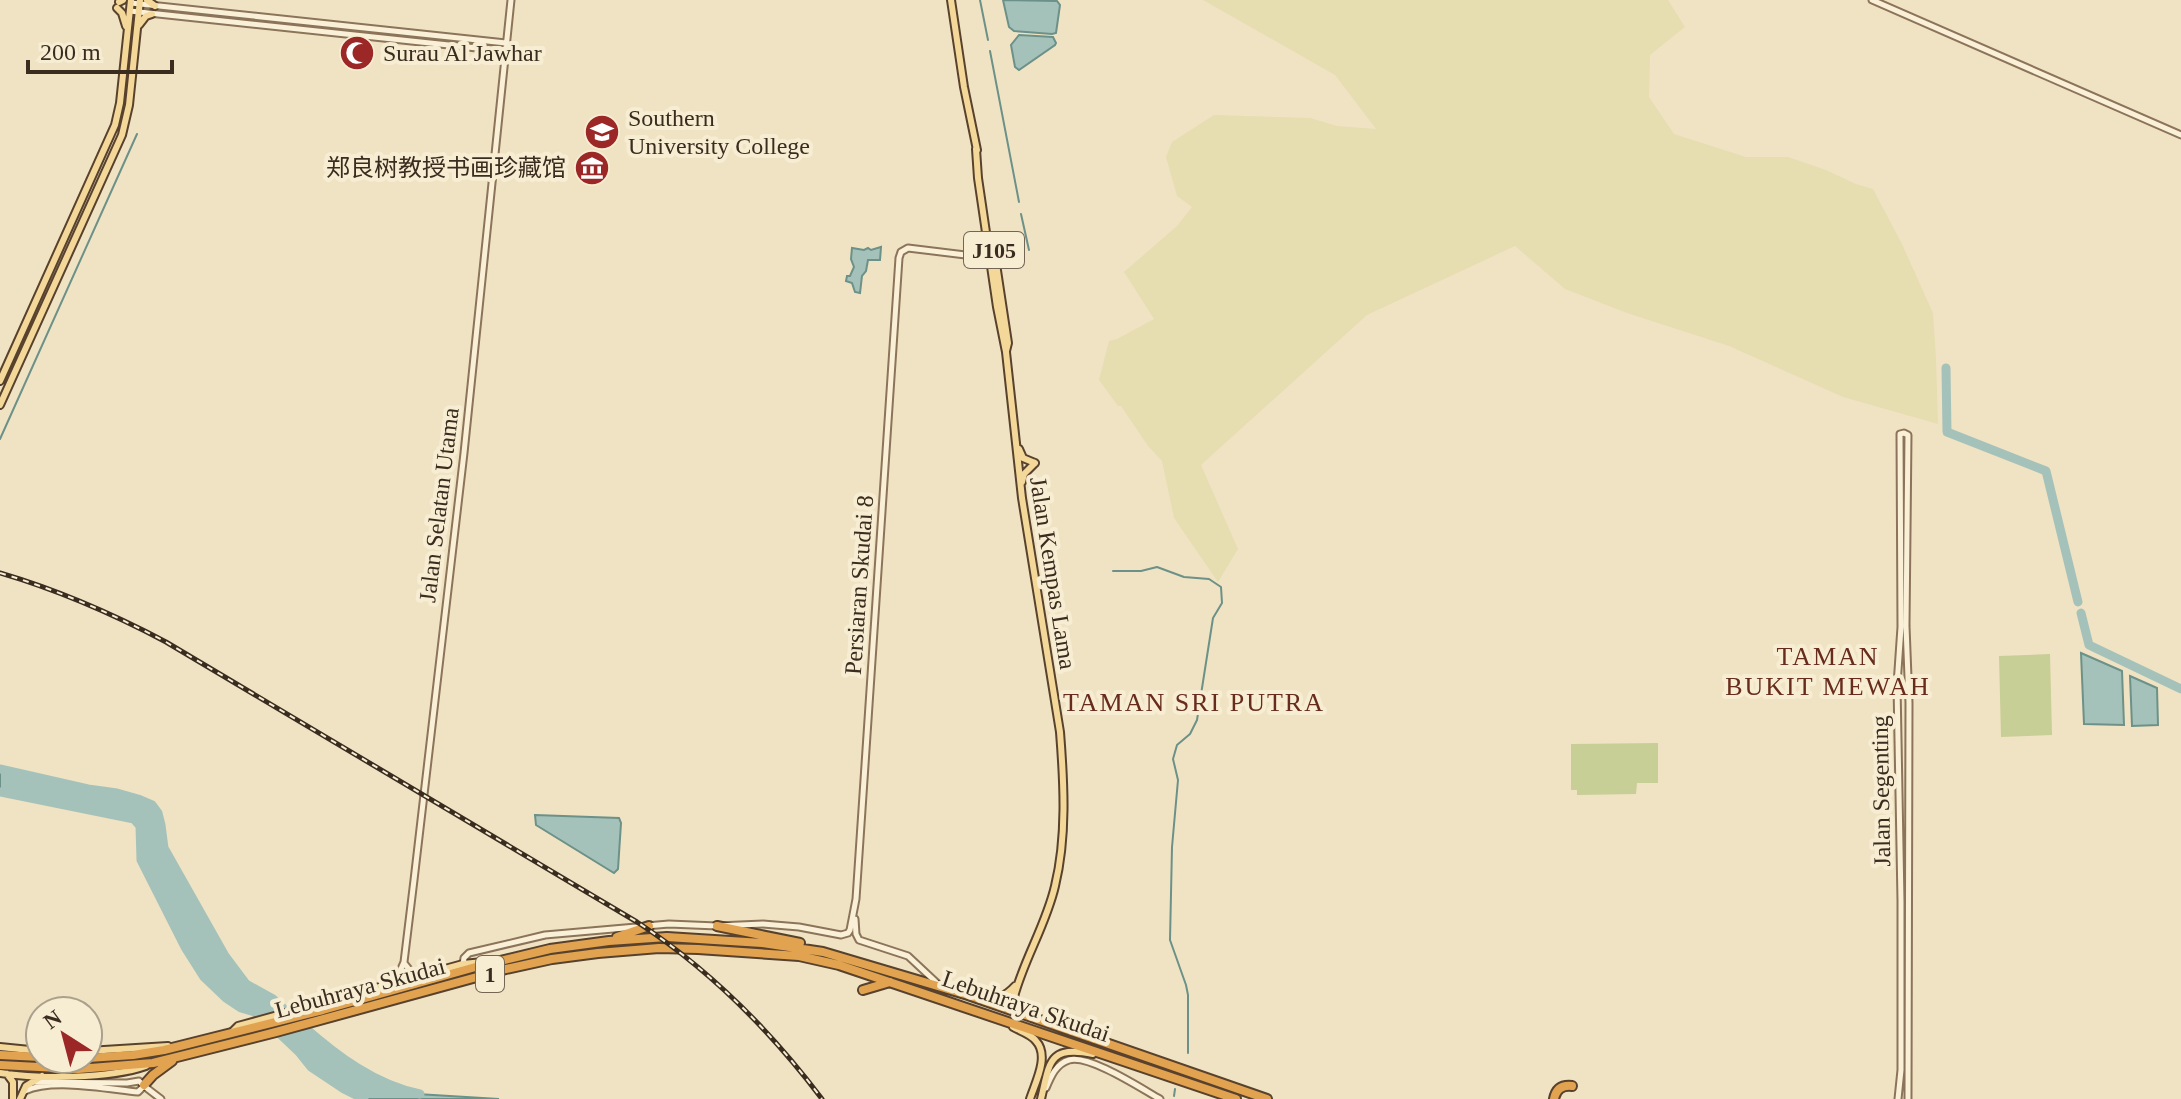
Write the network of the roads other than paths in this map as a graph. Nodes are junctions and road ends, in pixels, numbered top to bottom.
1 (147, 0) edge
2 (511, 0) edge
3 (951, 0) edge
4 (1872, 0) edge
5 (140, 2) edge
6 (120, 4) edge
7 (131, 5) edge
8 (154, 10) junction
9 (138, 13) junction
10 (137, 29) junction
11 (128, 31) junction
12 (506, 43) junction
13 (505, 51) junction
14 (2181, 135) edge
15 (976, 149) junction
16 (988, 242) junction
17 (972, 256) junction
18 (992, 258) junction
19 (0, 381) edge
20 (0, 405) edge
21 (1013, 422) junction
22 (1022, 498) junction
23 (1909, 699) junction
24 (1898, 702) junction
25 (1897, 731) junction
26 (1909, 732) junction
27 (854, 914) junction
28 (649, 926) junction
29 (717, 926) junction
30 (609, 941) junction
31 (823, 952) junction
32 (404, 962) junction
33 (495, 962) junction
34 (463, 964) junction
35 (420, 976) junction
36 (891, 982) junction
37 (1017, 983) junction
38 (392, 984) junction
39 (941, 986) junction
40 (863, 990) dead end
41 (968, 995) junction
42 (322, 1010) junction
43 (988, 1014) junction
44 (1045, 1022) junction
45 (187, 1045) junction
46 (0, 1047) edge
47 (24, 1049) edge
48 (104, 1050) edge
49 (0, 1055) edge
50 (24, 1056) edge
51 (104, 1057) edge
52 (176, 1058) junction
53 (1124, 1060) junction
54 (153, 1063) junction
55 (0, 1065) edge
56 (1909, 1068) junction
57 (4, 1073) edge
58 (42, 1076) junction
59 (30, 1082) junction
60 (133, 1082) junction
61 (143, 1087) junction
62 (1899, 1088) junction
63 (133, 1091) junction
64 (18, 1098) edge
65 (161, 1099) edge
66 (1030, 1099) edge
67 (1041, 1099) edge
68 (1160, 1099) edge
69 (1233, 1099) edge
70 (1267, 1099) edge
71 (1897, 1099) edge
72 (1908, 1099) edge

1 - 8 main road
2 - 12 street, Jalan Selatan Utama
3 - 15 main road, Jalan Kempas Lama / J105
4 - 14 street
5 - 7 street
5 - 8 street
5 - 9 main road
6 - 11 main road
7 - 9 street
7 - 11 main road
8 - 9 street
8 - 10 main road
8 - 12 street
8 - 13 street
9 - 10 main road
10 - 20 main road
11 - 19 main road
12 - 13 street, Jalan Selatan Utama
13 - 32 street, Jalan Selatan Utama
15 - 16 main road, Jalan Kempas Lama / J105
15 - 18 main road, Jalan Kempas Lama / J105
16 - 17 main road
16 - 18 main road, Jalan Kempas Lama / J105
17 - 18 street
17 - 27 street, Persiaran Skudai 8
18 - 21 main road, Jalan Kempas Lama / J105
21 - 22 main road, Jalan Kempas Lama / J105
21 - 22 main road
22 - 37 main road, Jalan Kempas Lama / J105
23 - 24 street
23 - 24 street, Jalan Segenting
23 - 26 street, Jalan Segenting
24 - 25 street, Jalan Segenting
25 - 26 street
25 - 62 street, Jalan Segenting
26 - 56 street, Jalan Segenting
27 - 29 street
27 - 39 street
28 - 29 street
28 - 30 highway
28 - 34 street
29 - 31 highway
30 - 31 highway, Lebuhraya Skudai / 1
30 - 33 highway, Lebuhraya Skudai / 1
31 - 39 highway, Lebuhraya Skudai / 1
32 - 35 street
32 - 38 street, Jalan Selatan Utama
33 - 34 main road, Lebuhraya Skudai
33 - 42 highway, Lebuhraya Skudai / 1
34 - 35 main road, Lebuhraya Skudai
35 - 38 main road, Lebuhraya Skudai
36 - 40 highway
36 - 42 highway, Lebuhraya Skudai / 1
36 - 43 highway, Lebuhraya Skudai / 1
37 - 41 main road
37 - 44 main road
38 - 42 main road, Lebuhraya Skudai
39 - 41 highway, Lebuhraya Skudai / 1
41 - 44 highway, Lebuhraya Skudai / 1
42 - 45 highway, Lebuhraya Skudai / 1
42 - 52 highway, Lebuhraya Skudai / 1
43 - 53 highway, Lebuhraya Skudai / 1
43 - 66 main road
44 - 70 highway, Lebuhraya Skudai / 1
45 - 48 main road
45 - 51 highway, Lebuhraya Skudai / 1
46 - 47 main road
49 - 50 highway
52 - 54 highway, Lebuhraya Skudai / 1
52 - 61 highway
53 - 67 main road
53 - 69 highway, Lebuhraya Skudai / 1
54 - 55 highway, Lebuhraya Skudai / 1
54 - 58 main road
56 - 62 street
56 - 72 street, Jalan Segenting
57 - 58 main road
57 - 64 main road
58 - 59 main road
59 - 60 street
59 - 64 main road
60 - 61 street
60 - 63 street
61 - 63 street
61 - 65 street
62 - 71 street
63 - 64 street
67 - 68 street

